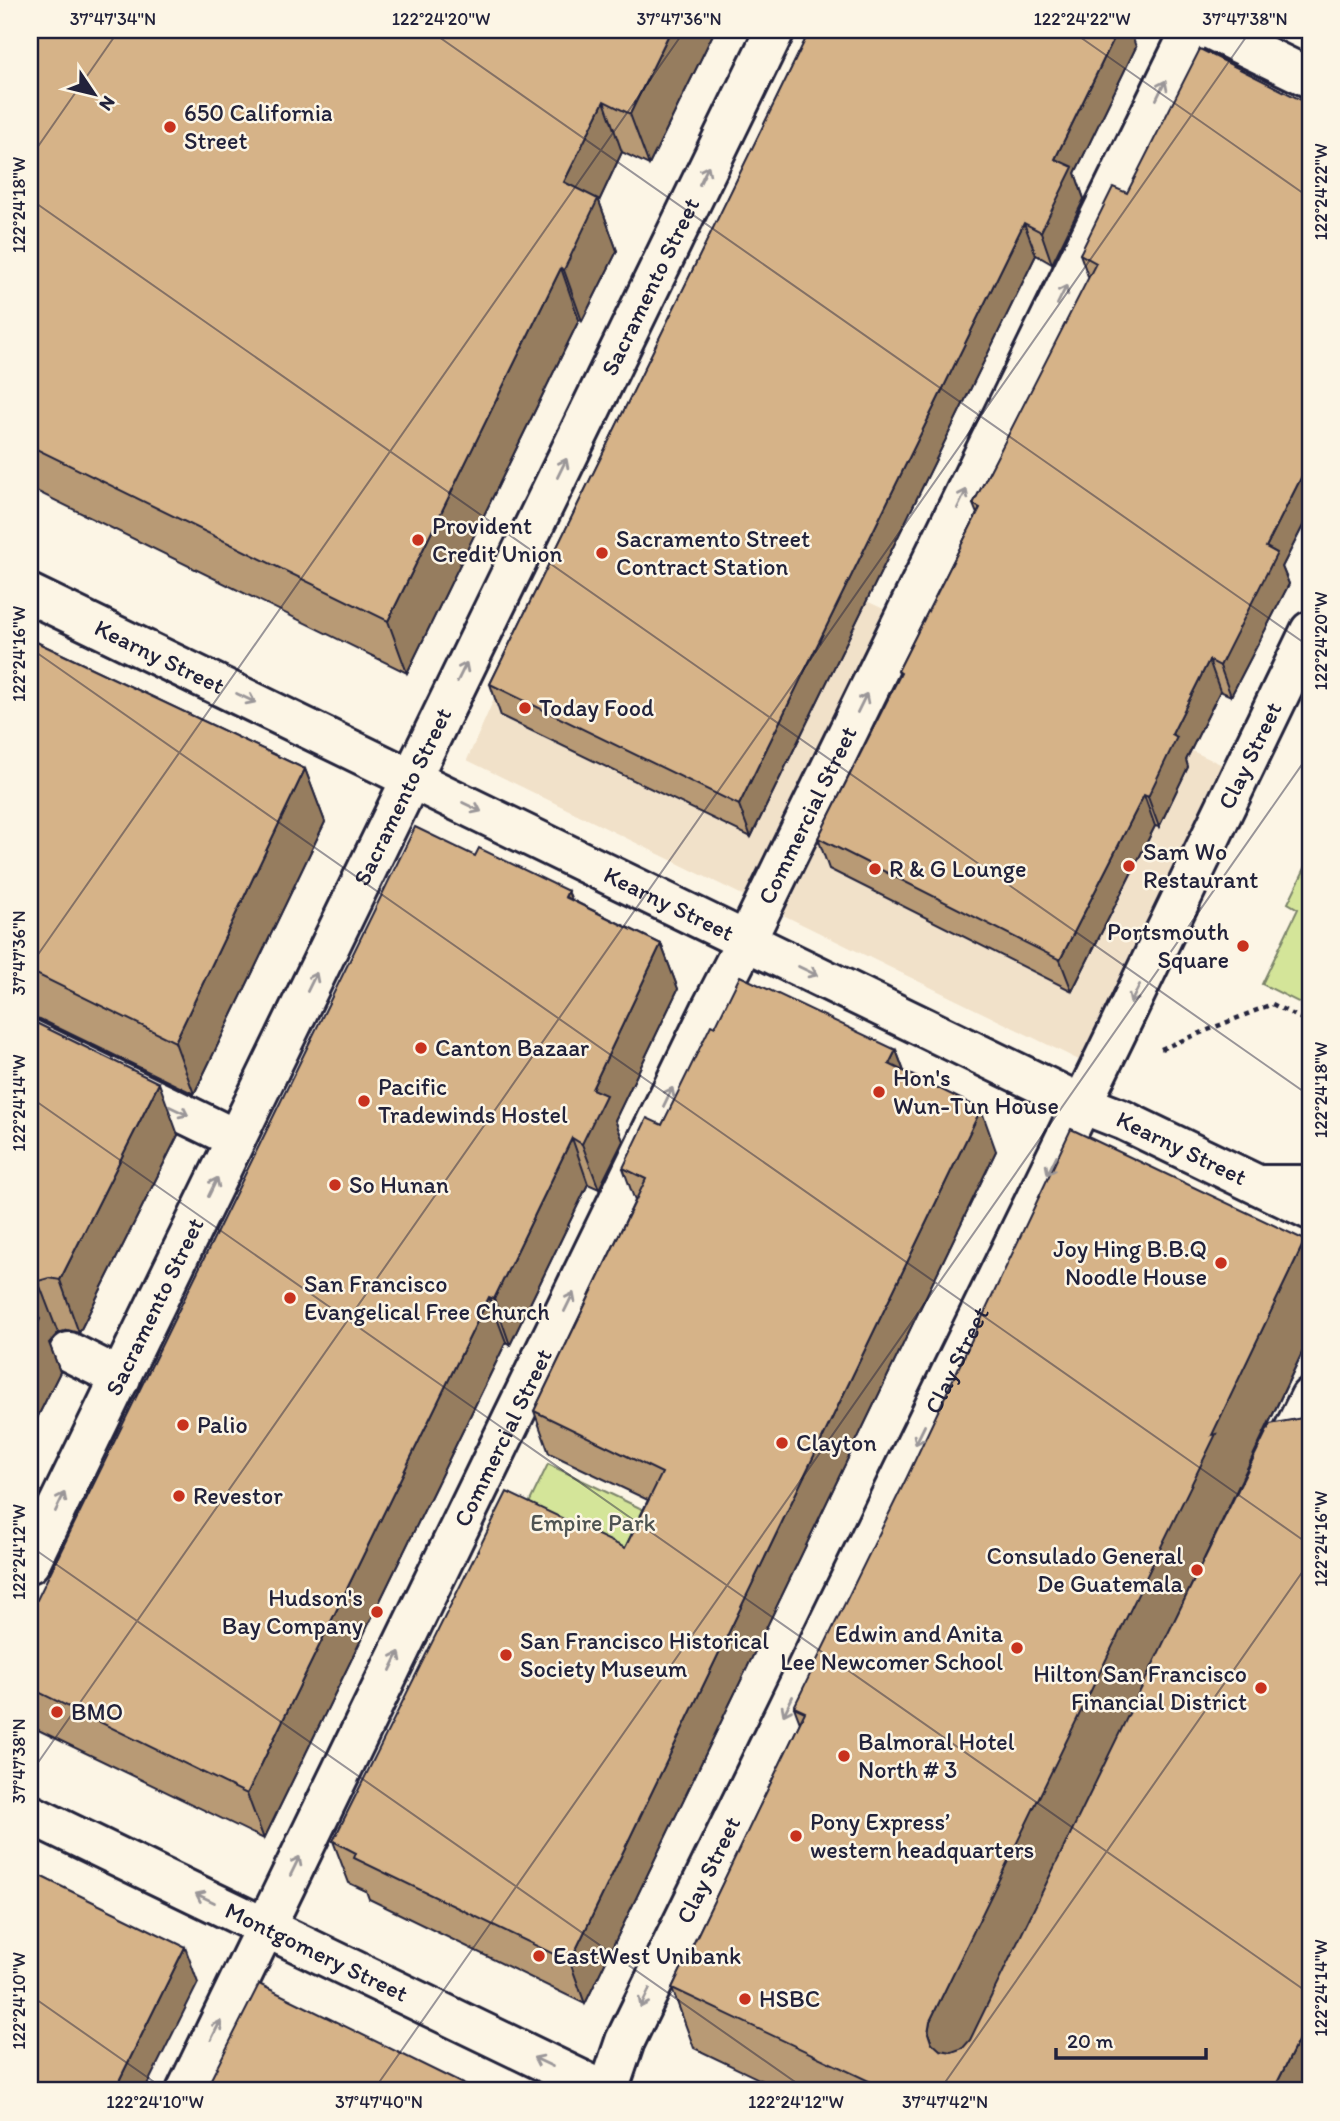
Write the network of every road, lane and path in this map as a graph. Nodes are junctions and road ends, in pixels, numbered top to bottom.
1 (775, 30) edge
2 (1191, 30) edge
3 (1211, 30) edge
4 (1310, 78) edge
5 (30, 594) edge
6 (1310, 631) edge
7 (410, 778) junction
8 (746, 941) junction
9 (1310, 1023) edge
10 (30, 1039) edge
11 (1154, 1053) dead end
12 (1082, 1104) junction
13 (236, 1139) junction
14 (1259, 1185) junction
15 (1310, 1185) edge
16 (1310, 1210) edge
17 (69, 1352) dead end
18 (121, 1378) junction
19 (1310, 1397) edge
20 (1262, 1496) edge
21 (30, 1563) edge
22 (30, 1814) edge
23 (266, 1928) junction
24 (187, 2091) edge
25 (607, 2091) edge

7 -> 1 street, Sacramento Street
8 -> 2 street, Commercial Street
3 - 4 street
5 -> 7 street, Kearny Street
6 -> 12 street, Clay Street
7 -> 8 street, Kearny Street
13 -> 7 street, Sacramento Street
8 -> 12 street, Kearny Street
23 -> 8 street, Commercial Street
9 - 11 path
10 -> 13 street
12 - 14 street, Kearny Street
12 -> 25 street, Clay Street
18 -> 13 street, Sacramento Street
14 - 15 street
14 - 16 street, Kearny Street
17 - 18 street
21 -> 18 street, Sacramento Street
19 - 20 street
23 -> 22 street, Montgomery Street
24 -> 23 street, Commercial Street
25 -> 23 street, Montgomery Street

